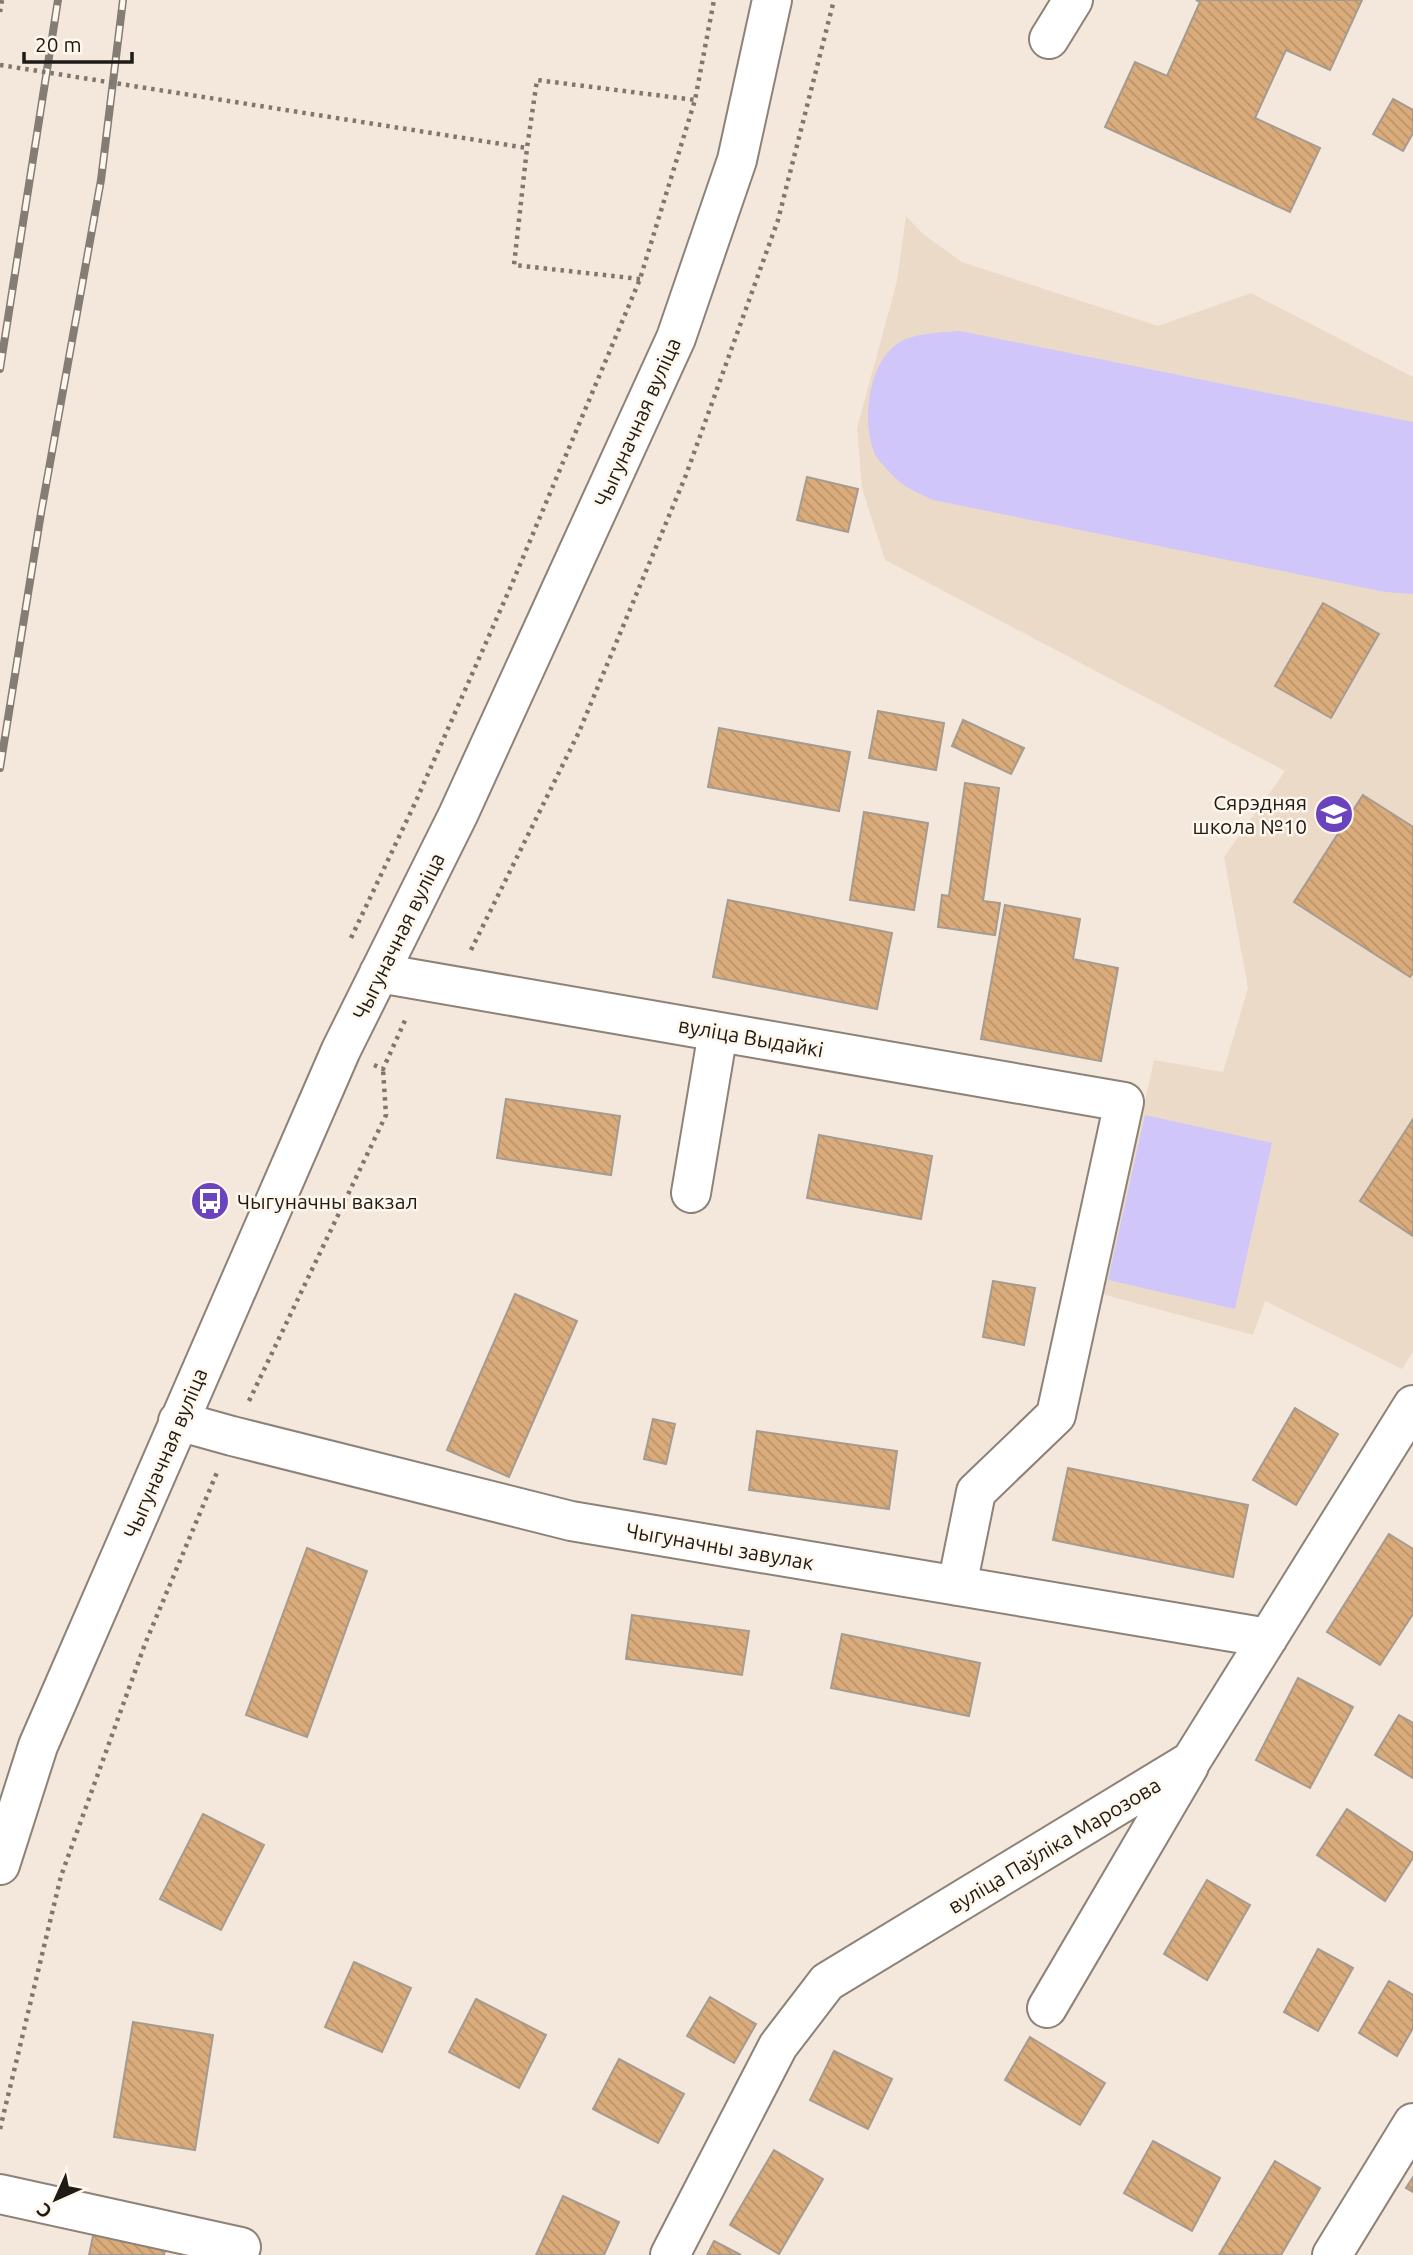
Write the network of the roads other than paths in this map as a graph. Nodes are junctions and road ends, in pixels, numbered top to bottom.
1 (772, 0) edge
2 (1073, 0) edge
3 (1049, 40) dead end
4 (379, 973) junction
5 (718, 1031) junction
6 (691, 1193) dead end
7 (1413, 1405) edge
8 (178, 1421) junction
9 (957, 1586) junction
10 (1268, 1638) junction
11 (1191, 1761) junction
12 (0, 1866) edge
13 (1047, 2008) dead end
14 (1413, 2123) edge
15 (0, 2194) edge
16 (241, 2247) dead end
17 (670, 2255) edge
18 (1332, 2255) edge

1 - 4 street, Чыгуначная вуліца
2 - 3 street
4 - 5 street, вуліца Выдайкі
4 - 8 street, Чыгуначная вуліца
5 - 6 street
5 - 9 street, вуліца Выдайкі
7 - 10 street, вуліца Паўліка Марозова
8 - 9 street, Чыгуначны завулак
8 - 12 street, Чыгуначная вуліца
9 - 10 street, Чыгуначны завулак
10 - 11 street, вуліца Паўліка Марозова
11 - 13 street
11 - 17 street, вуліца Паўліка Марозова
14 - 18 street
15 - 16 street

